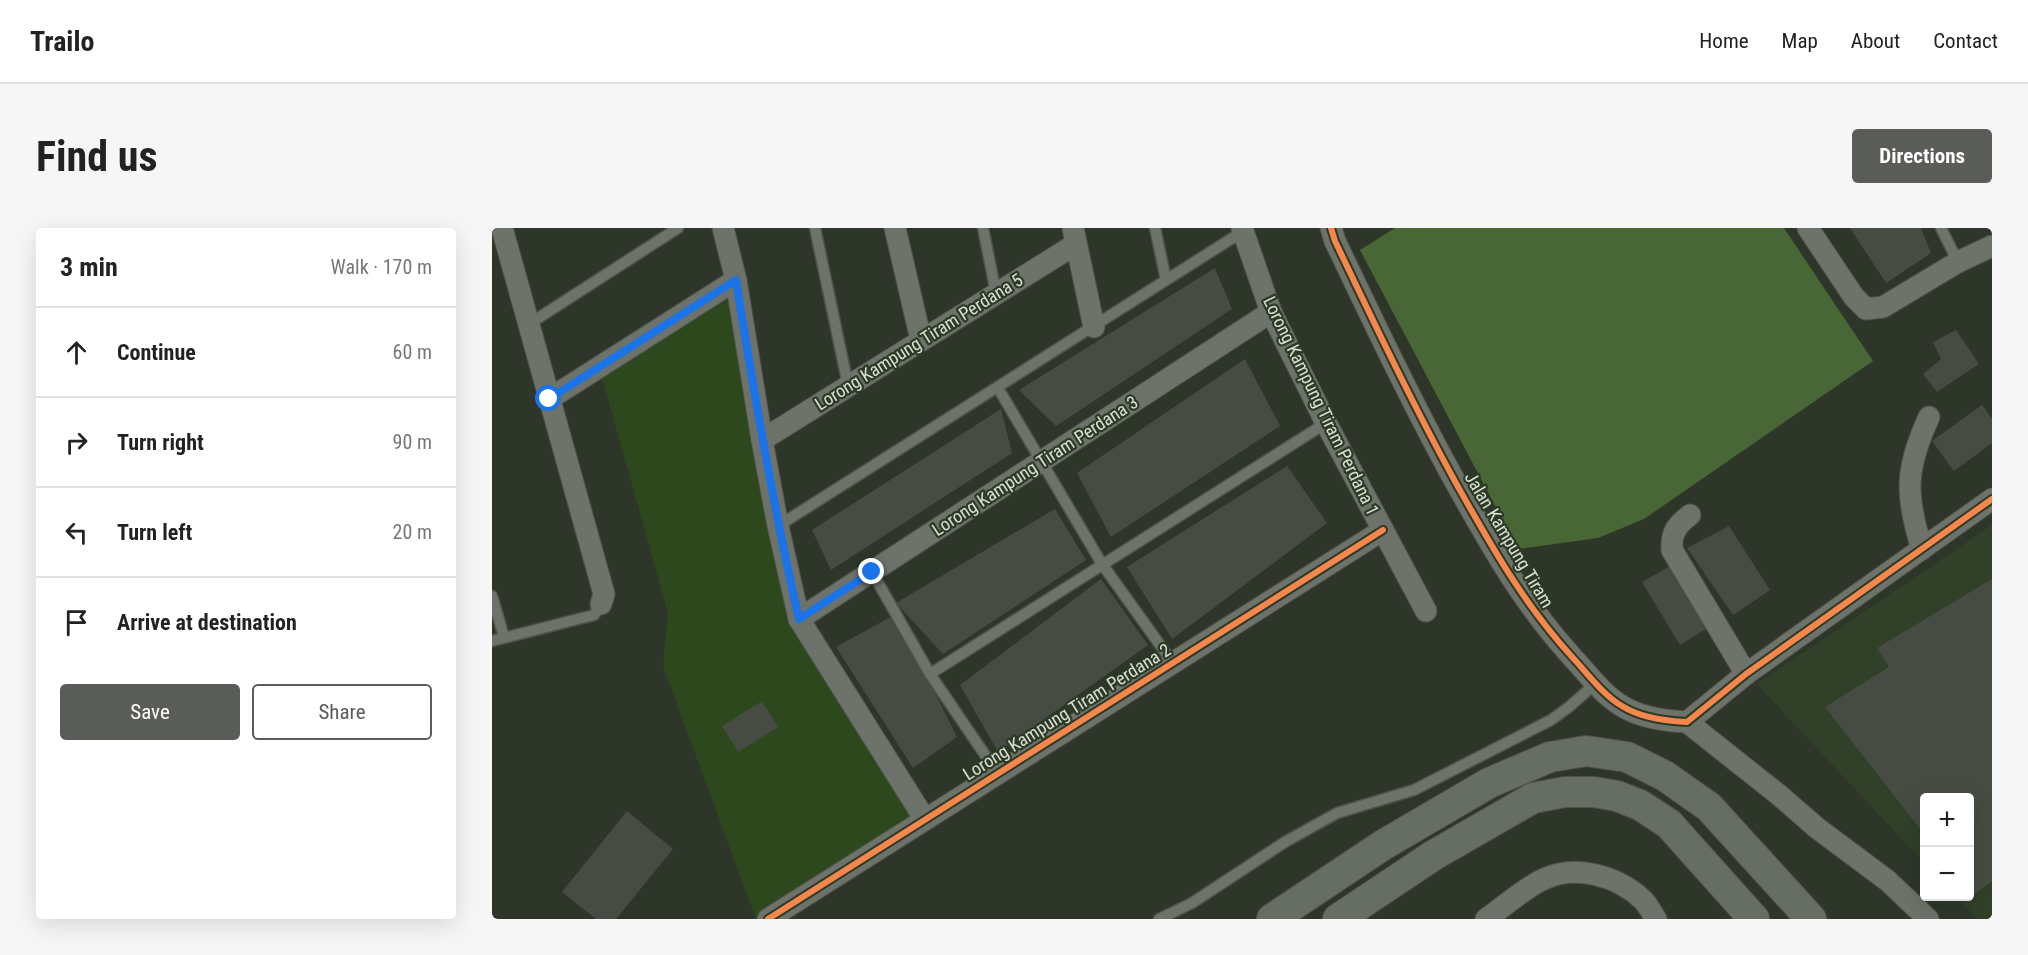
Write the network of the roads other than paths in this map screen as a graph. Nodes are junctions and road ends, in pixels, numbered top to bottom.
1 (502, 228) edge
2 (678, 228) edge
3 (723, 228) edge
4 (815, 228) edge
5 (895, 228) edge
6 (983, 228) edge
7 (1155, 228) edge
8 (1331, 228) edge
9 (1808, 228) edge
10 (1941, 228) edge
11 (1242, 230) edge
12 (1075, 236) edge
13 (1992, 246) edge
14 (1958, 262) junction
15 (736, 280) junction
16 (1166, 280) junction
17 (996, 294) junction
18 (1271, 312) junction
19 (528, 324) junction
20 (1094, 327) junction
21 (921, 340) junction
22 (848, 385) junction
23 (998, 387) junction
24 (549, 399) junction
25 (1929, 417) dead end
26 (1326, 423) junction
27 (762, 440) junction
28 (1041, 462) junction
29 (1992, 499) edge
30 (1690, 515) dead end
31 (778, 526) junction
32 (1383, 530) junction
33 (1922, 549) junction
34 (1102, 564) junction
35 (872, 572) junction
36 (492, 596) edge
37 (602, 604) joint
38 (1426, 611) dead end
39 (799, 619) junction
40 (504, 638) junction
41 (492, 641) edge
42 (1173, 663) junction
43 (930, 674) junction
44 (1746, 674) junction
45 (1596, 683) junction
46 (1687, 722) junction
47 (998, 774) junction
48 (924, 818) junction
49 (1488, 918) edge
50 (768, 919) edge
51 (1159, 919) edge
52 (1272, 919) edge
53 (1338, 919) edge
54 (1656, 919) edge
55 (1754, 919) edge
56 (1810, 919) edge
57 (1928, 919) edge

1 - 19 street
2 - 19 lane
3 - 15 street
4 - 22 lane
5 - 21 street
6 - 17 lane
7 - 16 lane
8 - 45 street, Jalan Kampung Tiram
9 - 14 street
10 - 14 lane
11 - 16 lane
11 - 18 street, Lorong Kampung Tiram Perdana 1
12 - 17 street, Lorong Kampung Tiram Perdana 5
12 - 20 street
13 - 14 street
15 - 24 street
15 - 27 street
16 - 20 lane
17 - 21 street, Lorong Kampung Tiram Perdana 5
18 - 26 street, Lorong Kampung Tiram Perdana 1
18 - 28 street, Lorong Kampung Tiram Perdana 3
19 - 24 street
20 - 23 lane
21 - 22 street, Lorong Kampung Tiram Perdana 5
22 - 27 street, Lorong Kampung Tiram Perdana 5
23 - 28 lane
23 - 31 lane
24 - 37 street
25 - 33 street
26 - 32 street, Lorong Kampung Tiram Perdana 1
26 - 34 lane
27 - 31 street
28 - 34 lane
28 - 35 street, Lorong Kampung Tiram Perdana 3
29 - 33 street
30 - 44 street
31 - 39 street
32 - 38 street, Lorong Kampung Tiram Perdana 1
32 - 42 street, Lorong Kampung Tiram Perdana 2
33 - 44 street
34 - 42 lane
34 - 43 lane
35 - 39 street, Lorong Kampung Tiram Perdana 3
35 - 43 lane
36 - 40 lane
37 - 40 lane
39 - 48 street
40 - 41 lane
42 - 47 street, Lorong Kampung Tiram Perdana 2
43 - 47 lane
44 - 46 street
45 - 46 street, Jalan Kampung Tiram
45 - 51 lane
46 - 57 street
47 - 48 street, Lorong Kampung Tiram Perdana 2
48 - 50 street, Lorong Kampung Tiram Perdana 2
49 - 54 street
52 - 56 main road
53 - 55 main road

